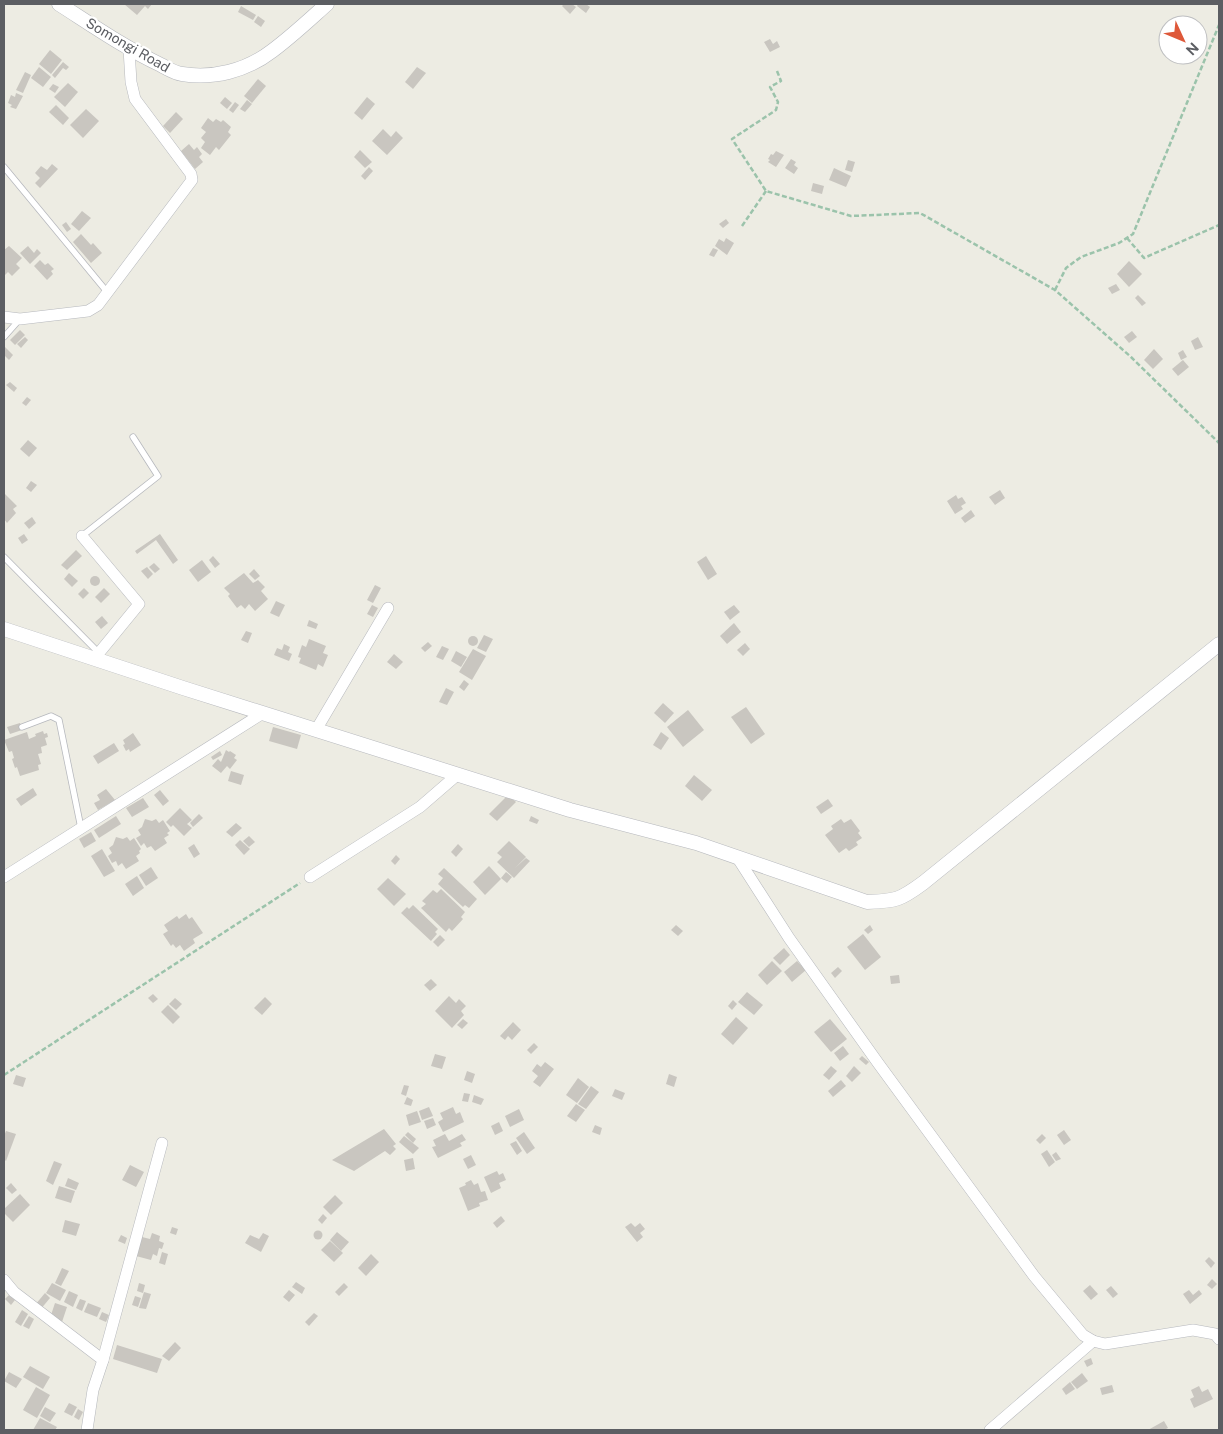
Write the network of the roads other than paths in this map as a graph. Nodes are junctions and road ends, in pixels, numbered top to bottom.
1 (59, 4) edge
2 (327, 4) edge
3 (129, 48) junction
4 (4, 167) edge
5 (108, 292) junction
6 (4, 317) edge
7 (20, 319) junction
8 (4, 337) edge
9 (133, 437) dead end
10 (82, 536) joint
11 (4, 557) edge
12 (388, 608) dead end
13 (4, 629) edge
14 (1219, 644) edge
15 (96, 656) junction
16 (263, 713) junction
17 (22, 727) dead end
18 (316, 730) junction
19 (458, 775) junction
20 (82, 828) junction
21 (737, 857) junction
22 (4, 877) edge
23 (310, 877) road end
24 (162, 1143) dead end
25 (4, 1280) edge
26 (1219, 1339) edge
27 (1093, 1341) junction
28 (103, 1360) junction
29 (87, 1430) edge
30 (990, 1430) edge

1 - 3 street, Somongi Road
2 - 3 street, Somongi Road
3 - 5 street
4 - 5 lane
5 - 7 street
6 - 7 street
7 - 8 lane
9 - 10 lane
10 - 15 street
11 - 15 lane
12 - 18 street
13 - 15 street
14 - 21 street
15 - 16 street
16 - 18 street
16 - 20 street
17 - 20 lane
18 - 19 street
19 - 21 street
19 - 23 street
20 - 22 street
21 - 27 street
24 - 28 street
25 - 28 street
26 - 27 street
27 - 30 street
28 - 29 street

